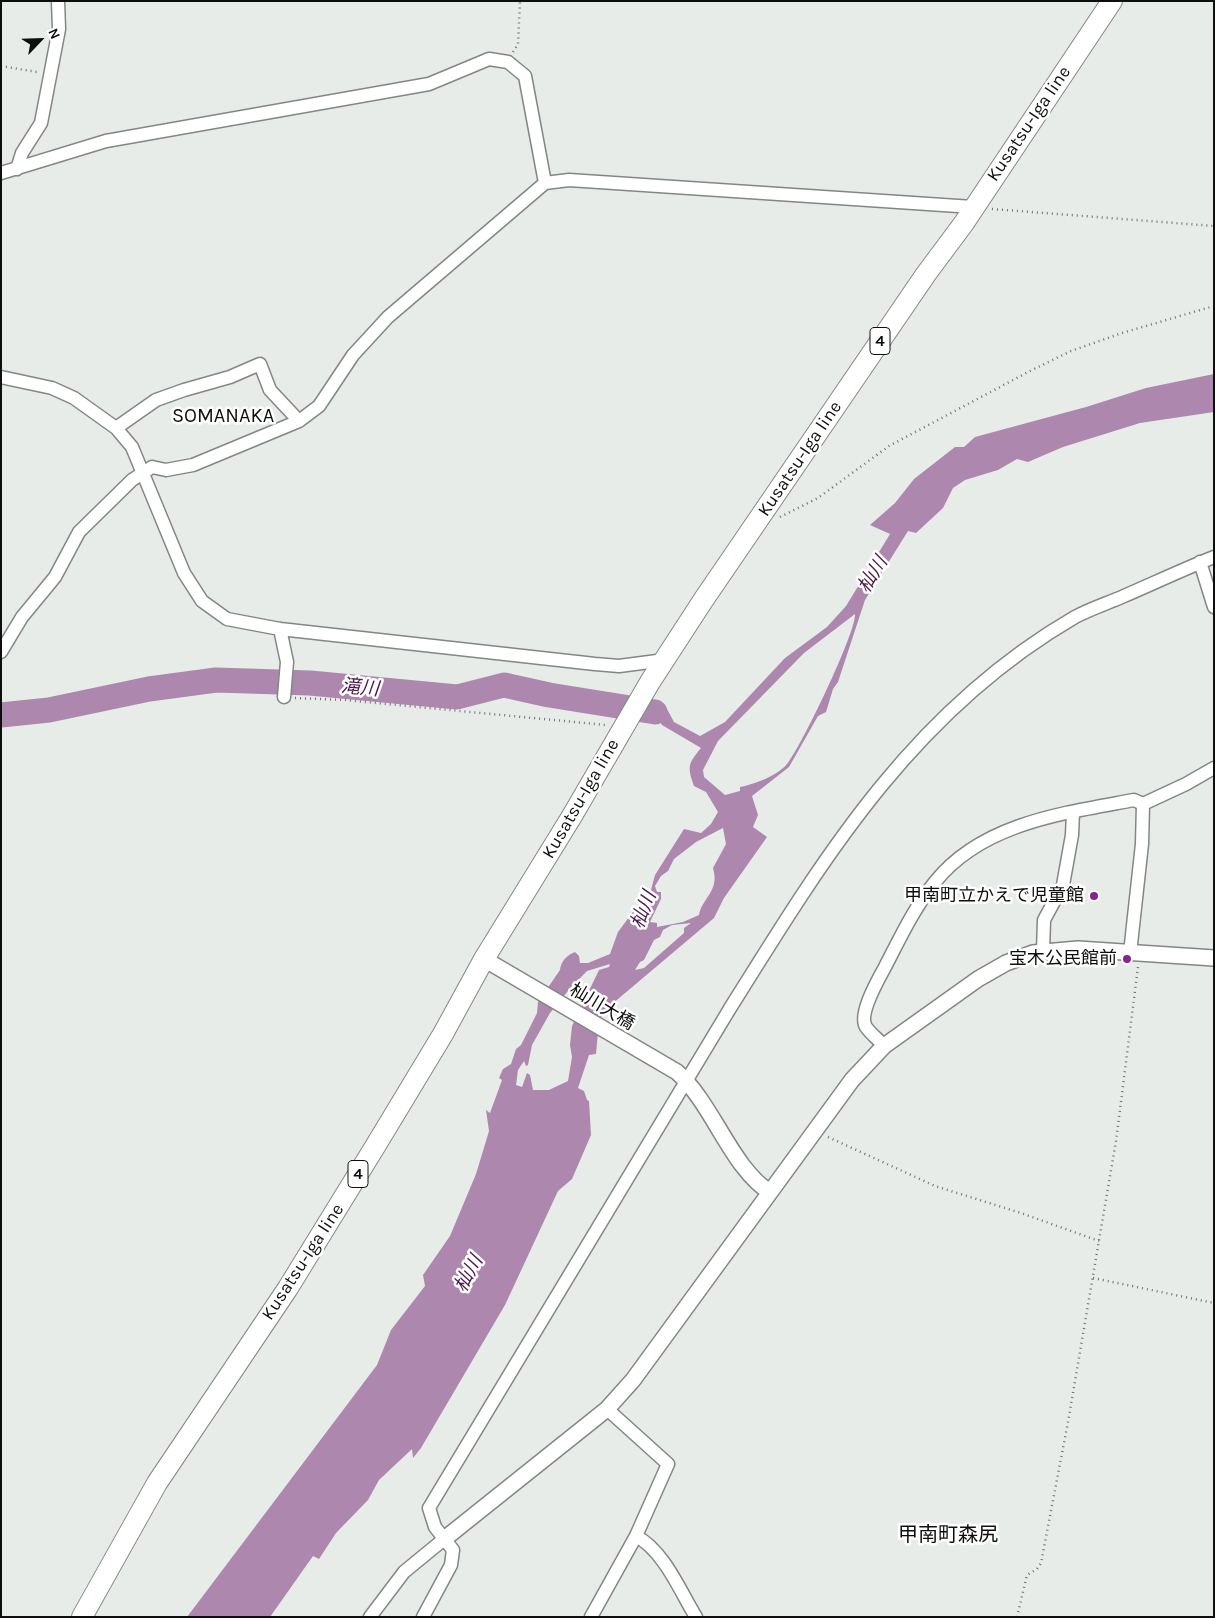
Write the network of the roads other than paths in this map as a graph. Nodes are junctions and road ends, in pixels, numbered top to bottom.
1 (58, 1) edge
2 (1112, 1) edge
3 (17, 169) junction
4 (1, 173) edge
5 (545, 183) junction
6 (973, 207) junction
7 (1, 377) edge
8 (299, 421) junction
9 (116, 428) junction
10 (143, 471) junction
11 (1214, 557) edge
12 (1200, 562) junction
13 (1214, 607) edge
14 (280, 629) junction
15 (1, 652) edge
16 (665, 660) junction
17 (284, 694) road end
18 (1214, 768) edge
19 (1143, 804) junction
20 (1073, 812) junction
21 (1043, 951) junction
22 (1136, 953) junction
23 (484, 958) junction
24 (1214, 958) edge
25 (884, 1046) junction
26 (681, 1076) junction
27 (770, 1192) junction
28 (607, 1408) junction
29 (636, 1536) junction
30 (443, 1540) junction
31 (82, 1617) edge
32 (370, 1617) edge
33 (423, 1617) edge
34 (591, 1617) edge
35 (696, 1617) edge

1 - 3 street
2 - 6 main road, Kusatsu-Iga line / 4
3 - 4 street
3 - 5 street
5 - 6 street
5 - 8 street
6 - 16 main road, Kusatsu-Iga line / 4
7 - 9 street
8 - 9 street
8 - 10 street
9 - 10 street
10 - 14 street
10 - 15 street
11 - 12 street
12 - 13 street
12 - 26 street
14 - 16 street
14 - 17 street
16 - 23 main road, Kusatsu-Iga line / 4
18 - 19 street
19 - 20 street
19 - 22 street
20 - 21 street
20 - 25 street
21 - 22 street
21 - 25 street
22 - 24 street
23 - 26 street, 杣川大橋
23 - 31 main road, Kusatsu-Iga line / 4
25 - 27 street
26 - 27 street
26 - 30 street
27 - 28 street
28 - 29 street
28 - 30 street
29 - 34 street
29 - 35 street
30 - 32 street
30 - 33 street

